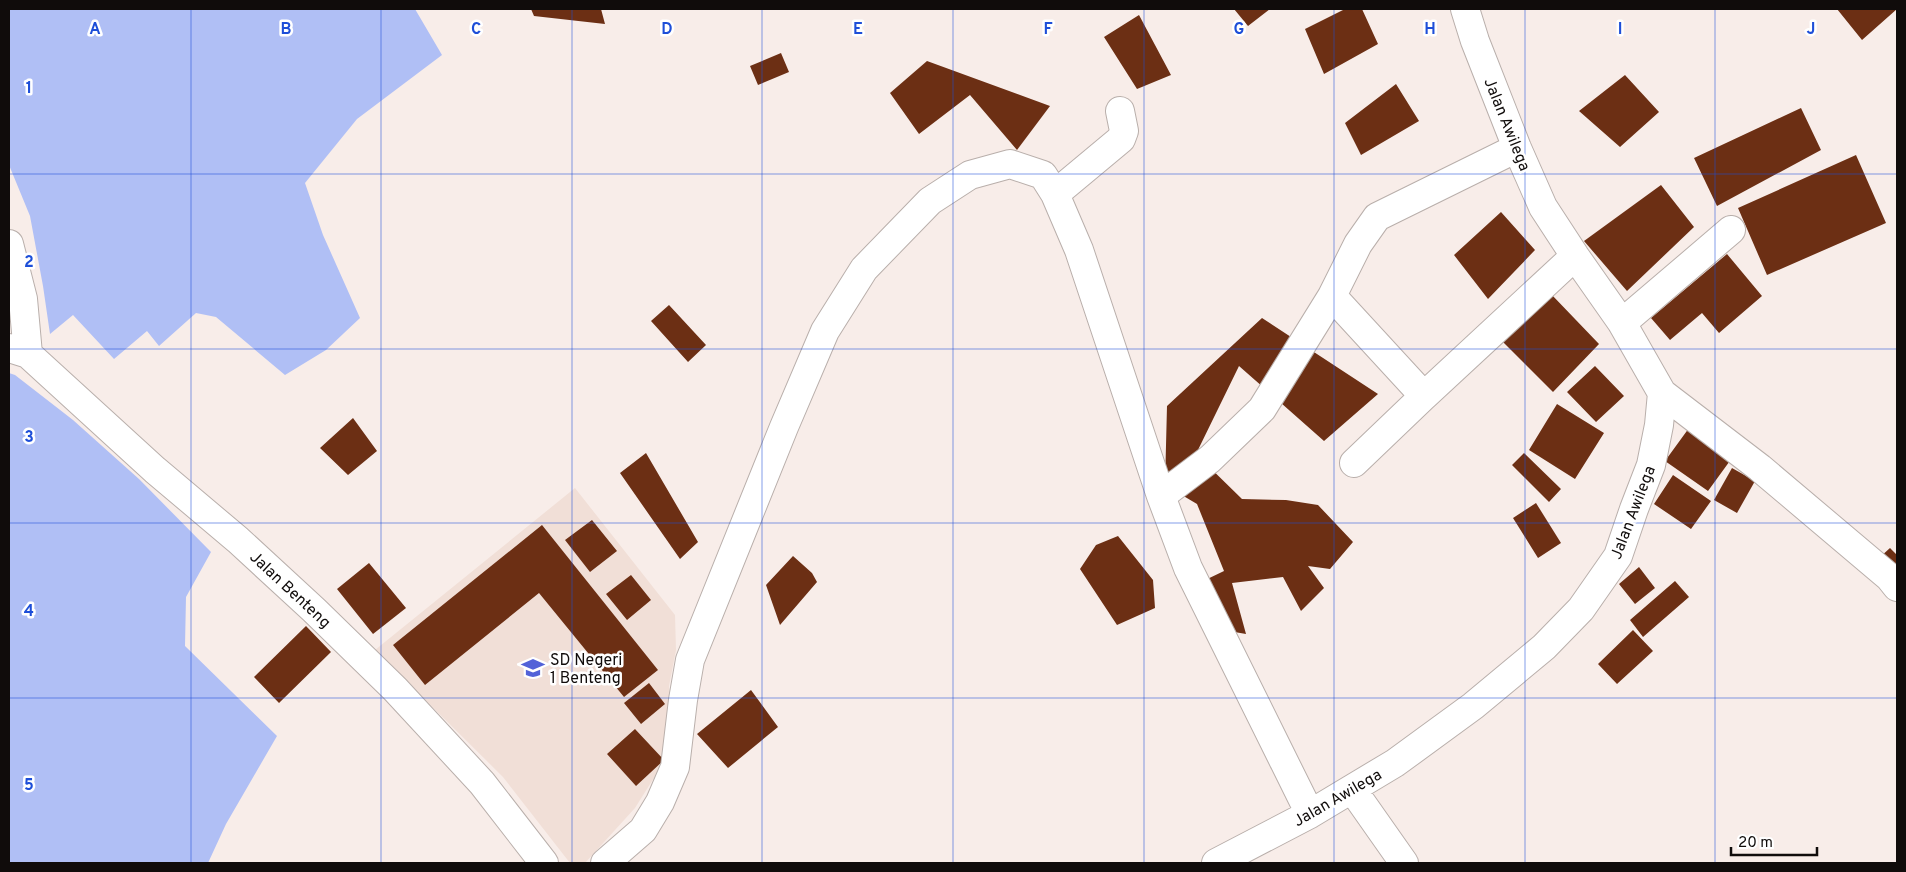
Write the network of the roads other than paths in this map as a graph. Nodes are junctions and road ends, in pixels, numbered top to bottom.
1 (1465, 9) edge
2 (1120, 111) dead end
3 (1517, 148) junction
4 (1055, 194) junction
5 (1731, 230) dead end
6 (9, 244) edge
7 (1575, 256) junction
8 (1332, 296) junction
9 (1622, 323) junction
10 (18, 351) edge
11 (1662, 393) junction
12 (1424, 396) junction
13 (1354, 462) dead end
14 (1161, 496) junction
15 (1897, 587) edge
16 (1352, 789) junction
17 (1310, 814) junction
18 (544, 863) edge
19 (606, 863) edge
20 (1216, 863) edge
21 (1404, 863) edge

1 - 3 street, Jalan Awilega
2 - 4 street
3 - 7 street, Jalan Awilega
3 - 8 street
4 - 14 street
4 - 19 street
5 - 9 street
6 - 10 street
7 - 9 street, Jalan Awilega
7 - 12 street
8 - 12 street
8 - 14 street
9 - 11 street, Jalan Awilega
10 - 18 street, Jalan Benteng
11 - 15 street
11 - 16 street, Jalan Awilega
12 - 13 street
14 - 17 street
16 - 17 street, Jalan Awilega
16 - 21 street
17 - 20 street, Jalan Awilega

